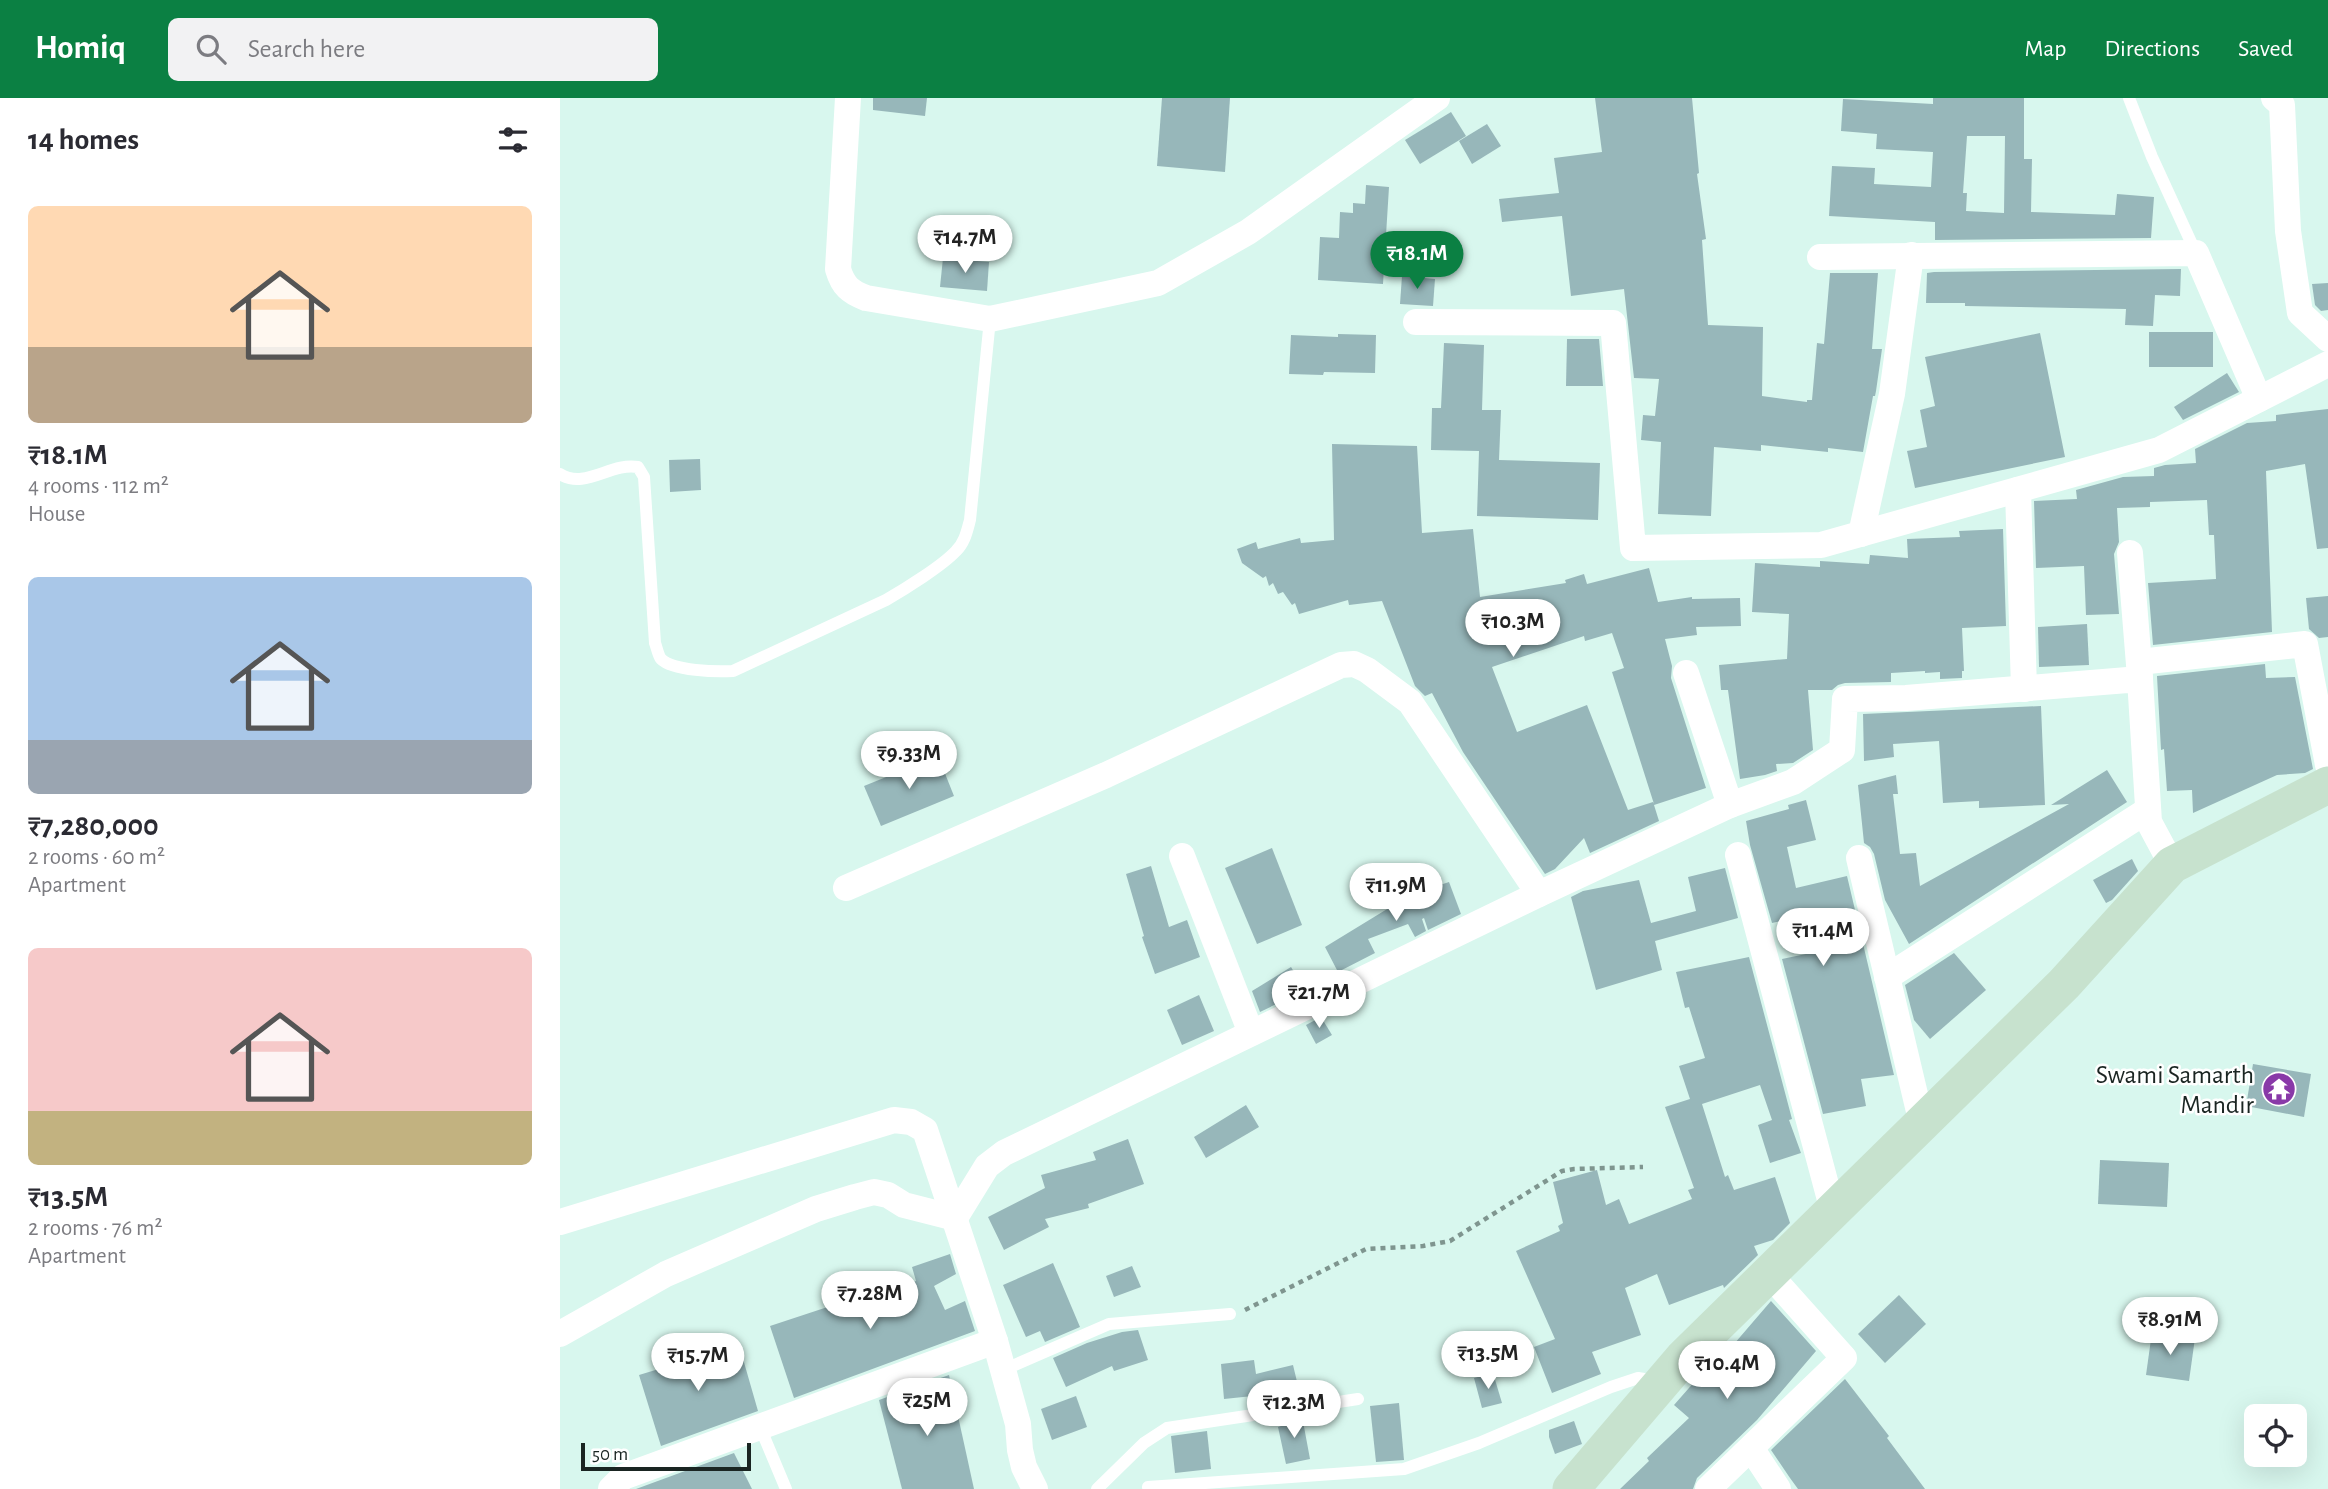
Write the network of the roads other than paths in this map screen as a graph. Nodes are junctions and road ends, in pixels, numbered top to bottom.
1 (848, 98) edge
2 (1437, 98) edge
3 (2129, 98) edge
4 (2274, 98) edge
5 (2196, 253) junction
6 (1911, 255) junction
7 (1820, 257) dead end
8 (990, 320) junction
9 (1416, 322) dead end
10 (2328, 339) edge
11 (2328, 363) edge
12 (2259, 399) junction
13 (560, 474) edge
14 (2018, 490) junction
15 (1861, 534) junction
16 (2130, 553) dead end
17 (2139, 671) junction
18 (1686, 673) dead end
19 (2024, 689) junction
20 (2328, 765) edge
21 (2328, 785) edge
22 (1730, 805) junction
23 (2148, 810) junction
24 (1738, 855) dead end
25 (1182, 856) dead end
26 (1860, 858) dead end
27 (2172, 865) junction
28 (846, 888) dead end
29 (1539, 894) junction
30 (1887, 977) junction
31 (1251, 1033) junction
32 (1922, 1124) junction
33 (1833, 1211) junction
34 (955, 1218) junction
35 (560, 1222) edge
36 (1769, 1274) junction
37 (1230, 1314) road end
38 (560, 1334) edge
39 (995, 1341) junction
40 (1003, 1370) junction
41 (1663, 1382) junction
42 (1358, 1399) dead end
43 (760, 1427) junction
44 (1751, 1448) junction
45 (1148, 1487) dead end
46 (611, 1489) edge
47 (786, 1489) edge
48 (1035, 1489) edge
49 (1097, 1489) edge
50 (1571, 1489) edge
51 (1708, 1489) edge
52 (1778, 1489) edge

1 - 8 street
2 - 8 street
3 - 5 lane
4 - 10 street
5 - 6 street
5 - 12 street
6 - 7 street
6 - 15 street
8 - 13 lane
9 - 15 street
11 - 12 street
12 - 14 street
14 - 15 street
14 - 19 street
16 - 17 street
17 - 19 street
17 - 20 street
17 - 23 street
18 - 22 street
19 - 22 street
21 - 27 street
22 - 29 street
23 - 27 street
23 - 30 street
24 - 33 street
25 - 31 street
26 - 30 street
27 - 32 street
28 - 29 street
29 - 31 street
30 - 32 street
31 - 34 street
32 - 33 street
33 - 36 street
34 - 35 street
34 - 38 street
34 - 39 street
36 - 41 street
36 - 44 street
37 - 40 lane
39 - 40 street
39 - 43 street
40 - 48 street
41 - 45 lane
41 - 50 street
42 - 49 lane
43 - 46 street
43 - 47 lane
44 - 51 street
44 - 52 street

